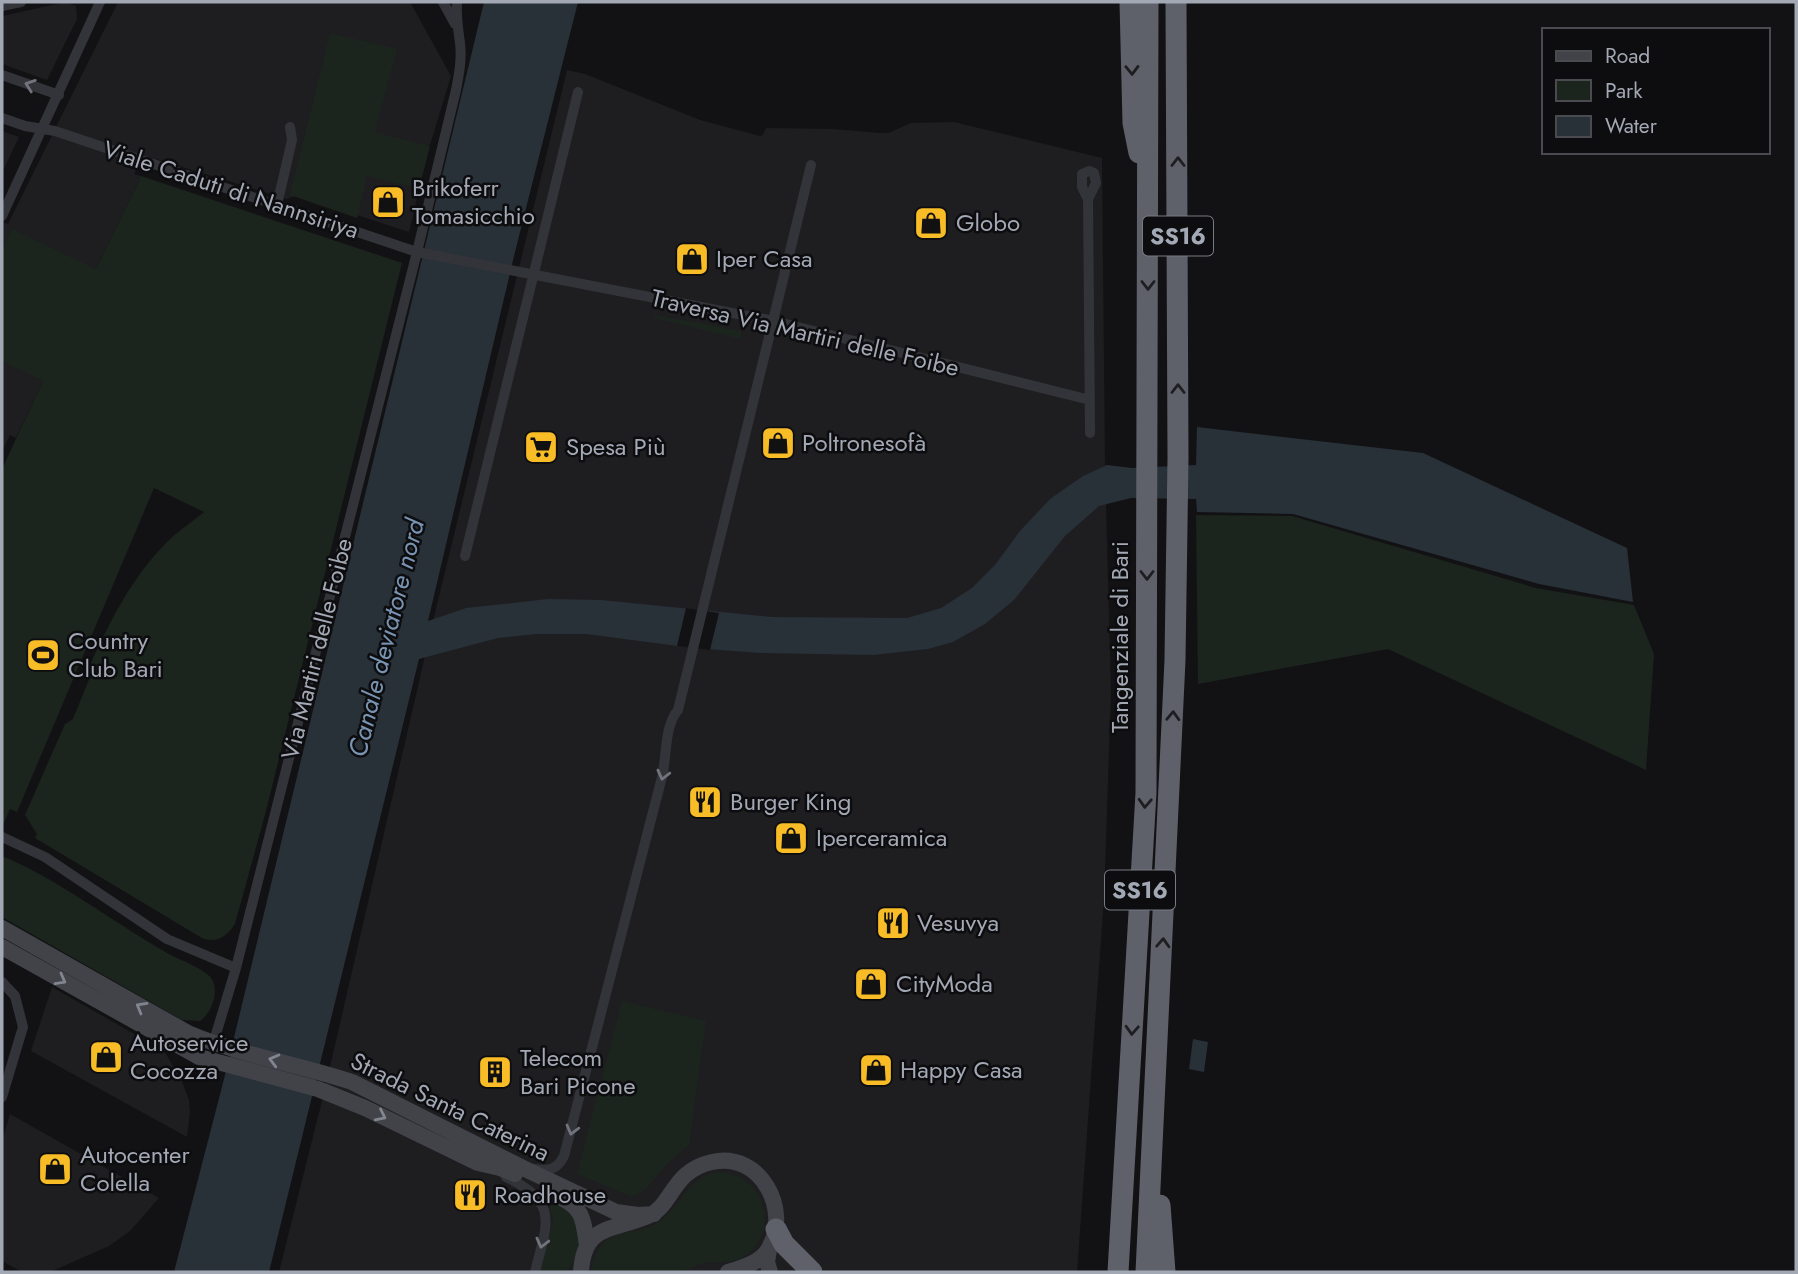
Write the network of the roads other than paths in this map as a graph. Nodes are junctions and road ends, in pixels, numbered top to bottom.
1 (21, 2) edge
2 (100, 2) edge
3 (443, 2) edge
4 (457, 2) edge
5 (1130, 2) edge
6 (1148, 2) edge
7 (2, 6) edge
8 (1177, 6) edge
9 (456, 26) junction
10 (2, 75) edge
11 (578, 92) dead end
12 (58, 95) junction
13 (2, 118) edge
14 (290, 127) dead end
15 (43, 129) junction
16 (811, 164) dead end
17 (1148, 192) junction
18 (1088, 199) dead end
19 (277, 205) junction
20 (2, 216) edge
21 (417, 252) junction
22 (534, 274) junction
23 (774, 321) junction
24 (1090, 400) junction
25 (1090, 433) dead end
26 (465, 556) dead end
27 (2, 837) edge
28 (2, 928) edge
29 (2, 947) edge
30 (236, 968) junction
31 (2, 982) edge
32 (219, 1045) junction
33 (2, 1097) edge
34 (1153, 1158) junction
35 (478, 1163) junction
36 (523, 1168) junction
37 (1124, 1169) junction
38 (654, 1214) junction
39 (776, 1229) junction
40 (587, 1245) junction
41 (769, 1250) junction
42 (579, 1270) edge
43 (535, 1272) edge
44 (728, 1272) edge
45 (769, 1272) edge
46 (812, 1272) edge
47 (1102, 1272) edge
48 (1118, 1272) edge
49 (1146, 1272) edge
50 (1165, 1272) edge

1 - 7 street
2 - 12 street
3 - 9 street
4 - 9 street
5 -> 17 highway
6 - 17 highway, Tangenziale di Bari / SS16
34 -> 8 highway, SS16
9 - 21 street, Via Martiri delle Foibe
12 -> 10 street
11 - 22 street
12 - 15 street
13 - 15 street, Viale Caduti di Nannsiriya
14 - 19 street
15 - 19 street, Viale Caduti di Nannsiriya
15 - 20 street
16 - 23 street
17 -> 37 highway, Tangenziale di Bari / SS16
18 - 24 street
19 - 21 street, Viale Caduti di Nannsiriya
21 - 22 street, Traversa Via Martiri delle Foibe
21 - 30 street, Via Martiri delle Foibe
22 - 23 street, Traversa Via Martiri delle Foibe
22 - 26 street
23 - 24 street, Traversa Via Martiri delle Foibe
23 -> 36 street
24 - 25 street
27 - 30 street
32 -> 28 street, Strada Santa Caterina
29 -> 35 street, Strada Santa Caterina
30 - 32 street, Via Martiri delle Foibe
31 - 33 street
36 -> 32 street, Strada Santa Caterina
34 - 49 highway, SS16
34 - 50 highway
35 - 40 street, Strada Santa Caterina
35 -> 43 street
36 - 38 street, Strada Santa Caterina
37 - 47 highway
37 - 48 highway, Tangenziale di Bari / SS16
38 - 39 street
38 - 40 street
39 - 41 street
39 - 46 highway
40 - 42 street
41 - 44 street
41 - 45 street

